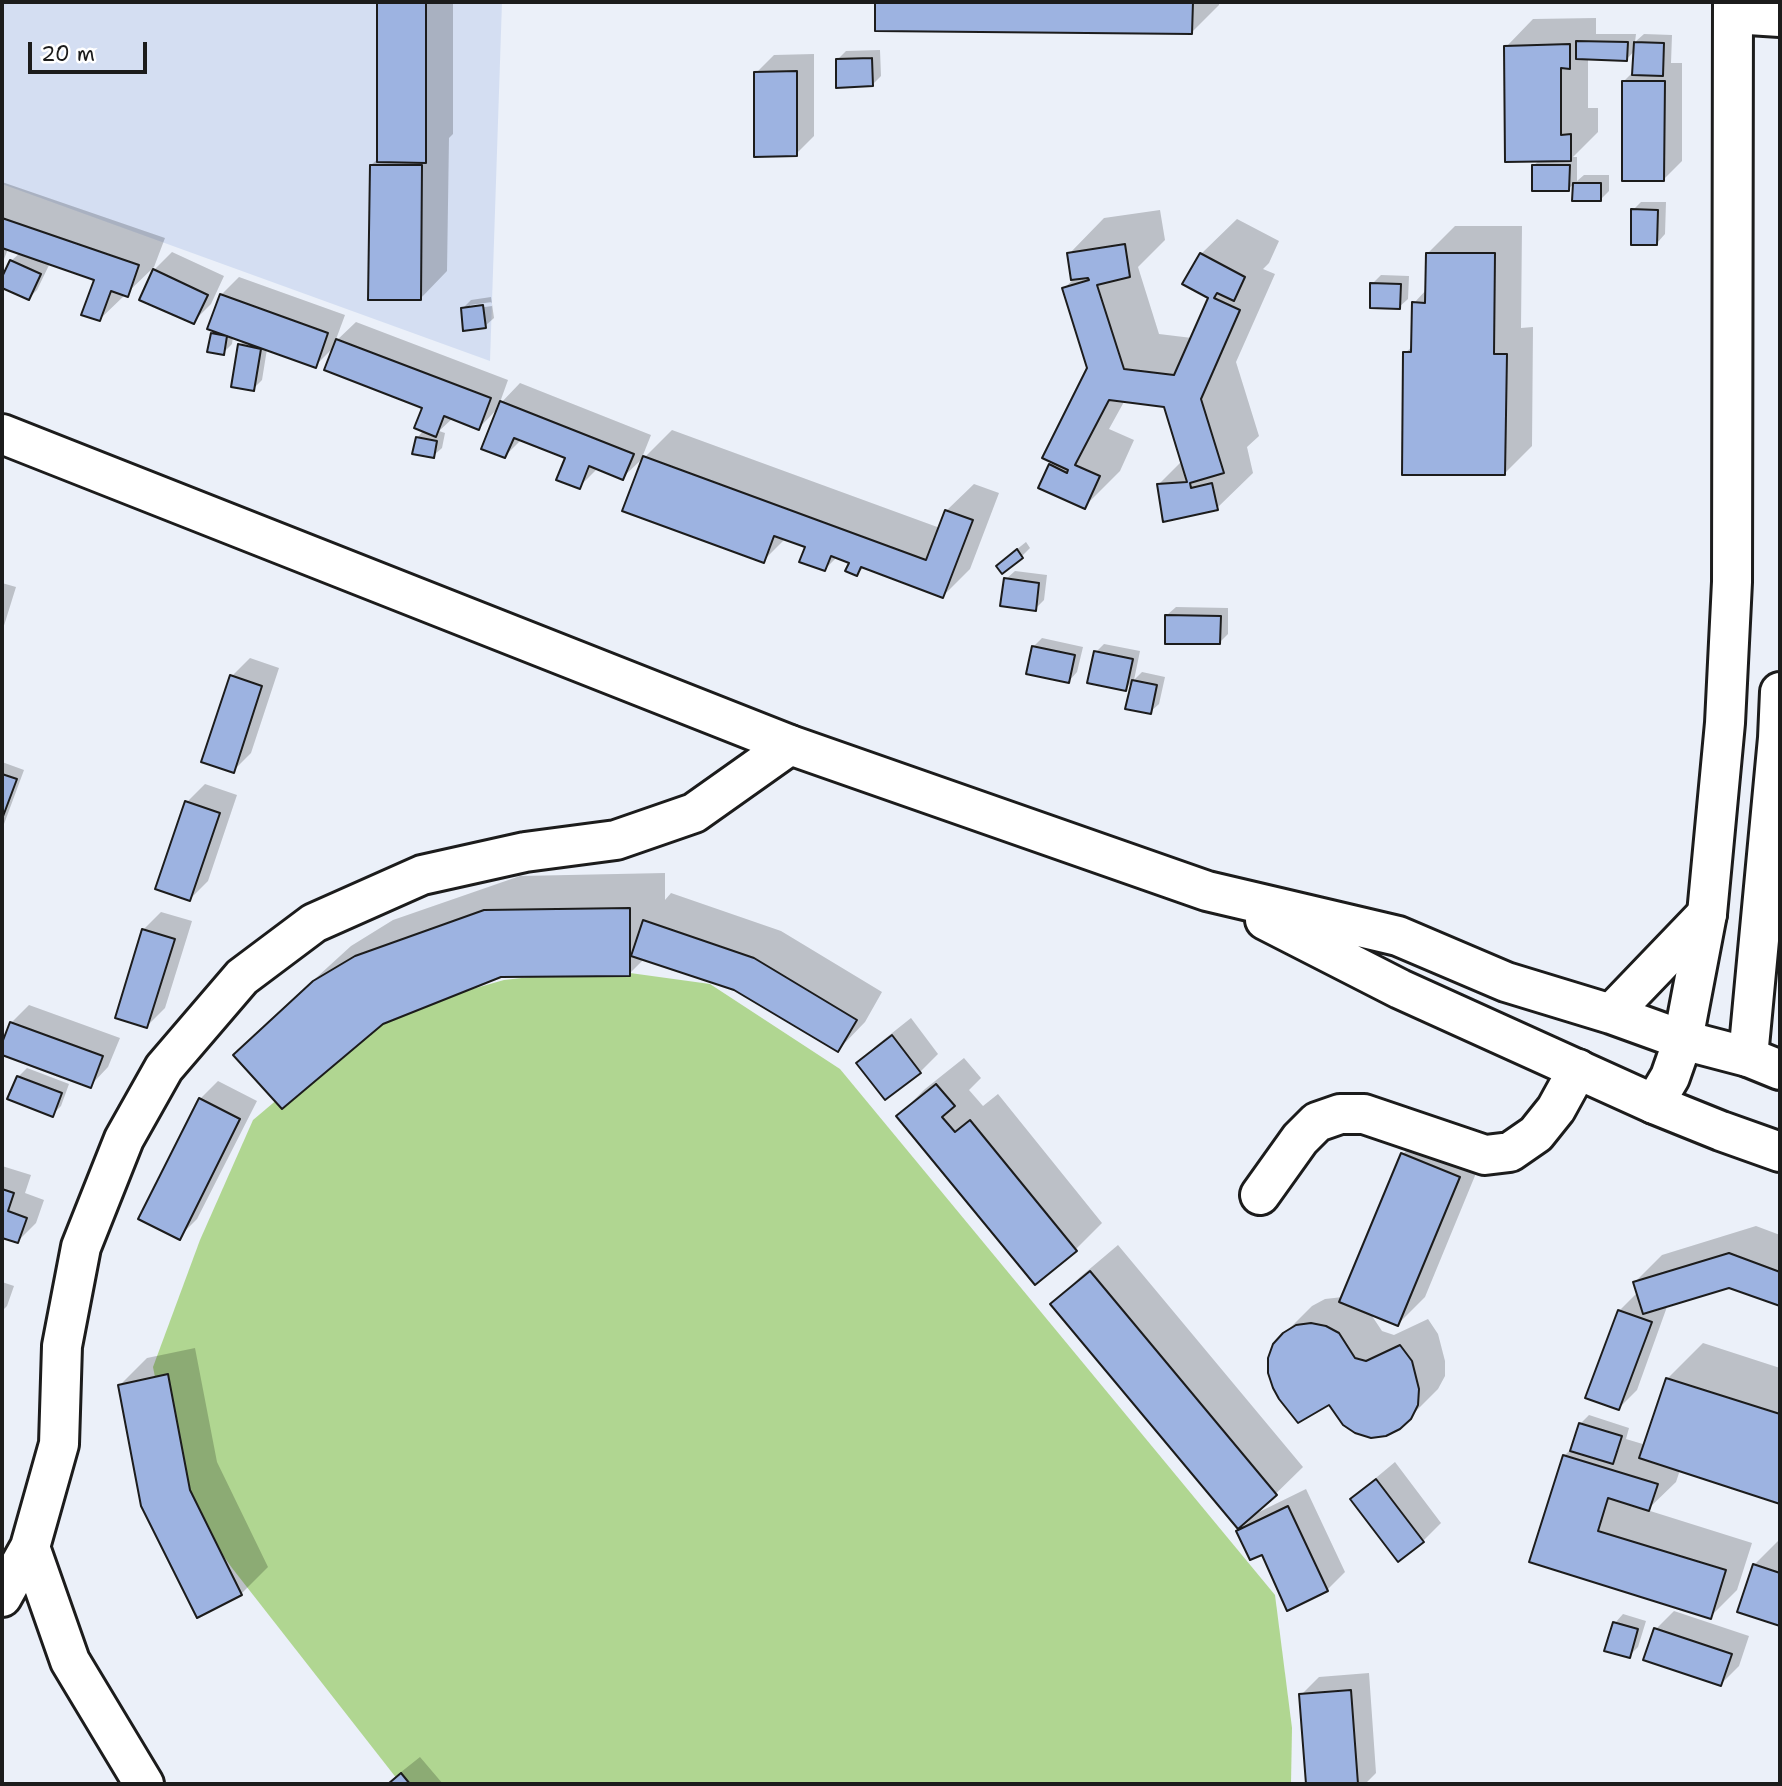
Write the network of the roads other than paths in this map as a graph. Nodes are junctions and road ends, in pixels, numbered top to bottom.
1 (1733, 8) edge
2 (1780, 17) edge
3 (2, 434) edge
4 (1780, 692) edge
5 (790, 745) junction
6 (1207, 891) junction
7 (1707, 914) junction
8 (1611, 1014) junction
9 (1683, 1040) junction
10 (1764, 1064) edge
11 (1578, 1069) junction
12 (1654, 1104) junction
13 (1780, 1152) edge
14 (1259, 1195) dead end
15 (30, 1547) junction
16 (2, 1597) edge
17 (144, 1784) edge

1 - 2 main road
1 - 7 main road
3 - 5 main road
4 - 10 main road
5 - 6 main road
5 - 15 main road
6 - 8 main road
6 - 11 main road
7 - 8 main road
7 - 9 main road
8 - 9 main road
9 - 10 main road
9 - 12 main road
11 - 12 main road
11 - 14 main road
12 - 13 main road
15 - 16 main road
15 - 17 main road

